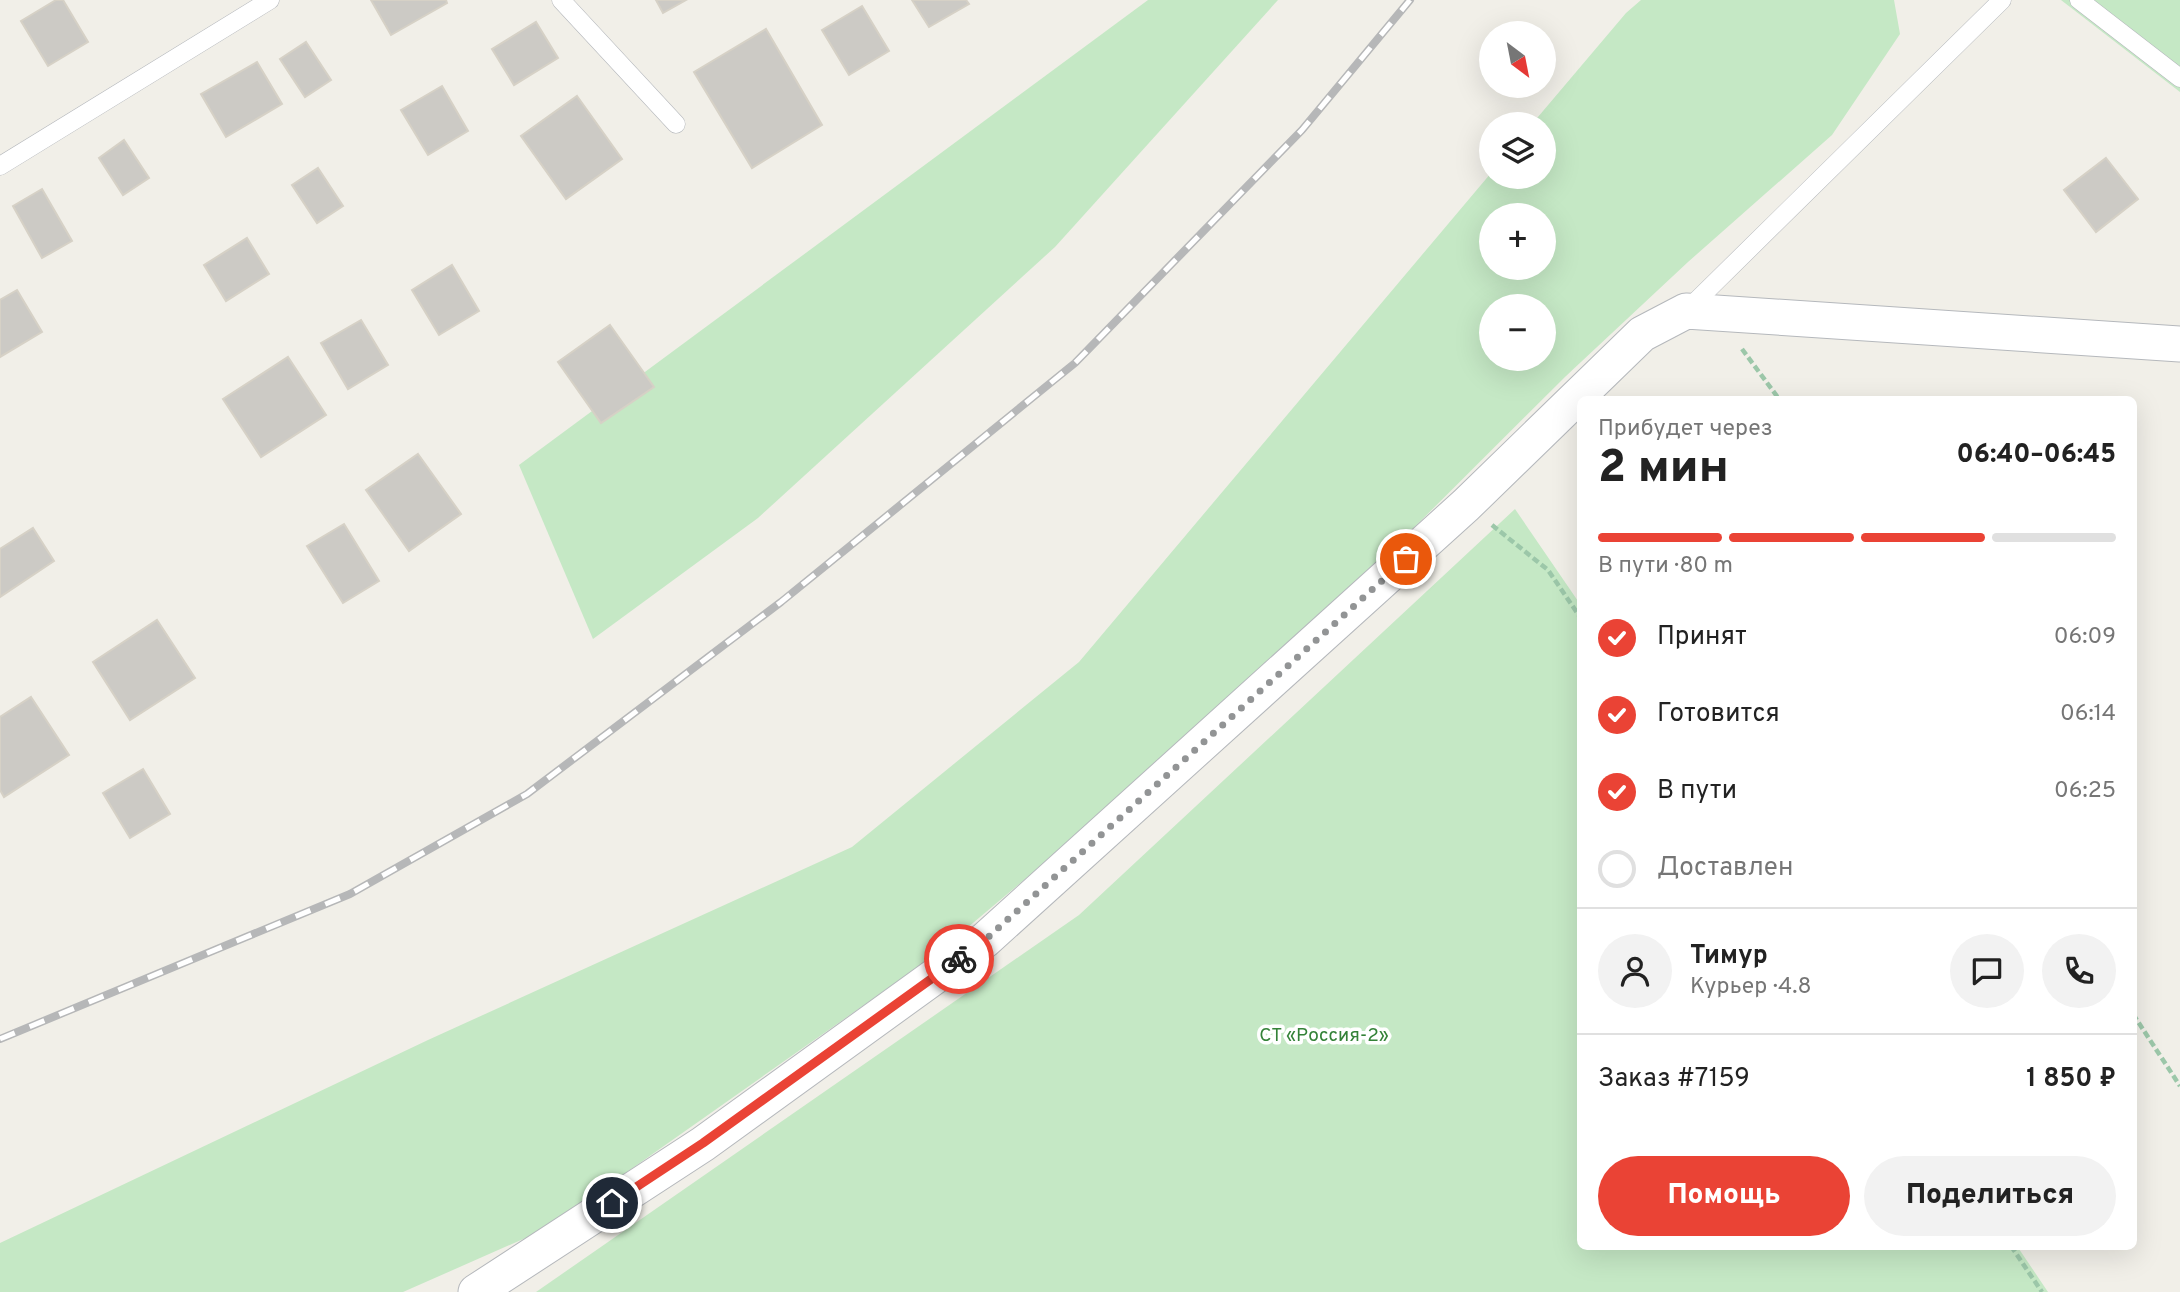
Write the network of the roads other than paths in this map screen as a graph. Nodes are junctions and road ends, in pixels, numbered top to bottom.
1 (271, 0) edge
2 (561, 0) edge
3 (2001, 0) edge
4 (2079, 0) edge
5 (2180, 78) edge
6 (676, 124) dead end
7 (0, 166) edge
8 (1702, 313) junction
9 (2180, 344) edge
10 (1578, 396) edge
11 (1577, 397) edge
12 (476, 1292) edge

1 - 7 lane
2 - 6 lane
3 - 8 lane
4 - 5 lane
8 - 9 street
8 - 10 street
11 - 12 street

